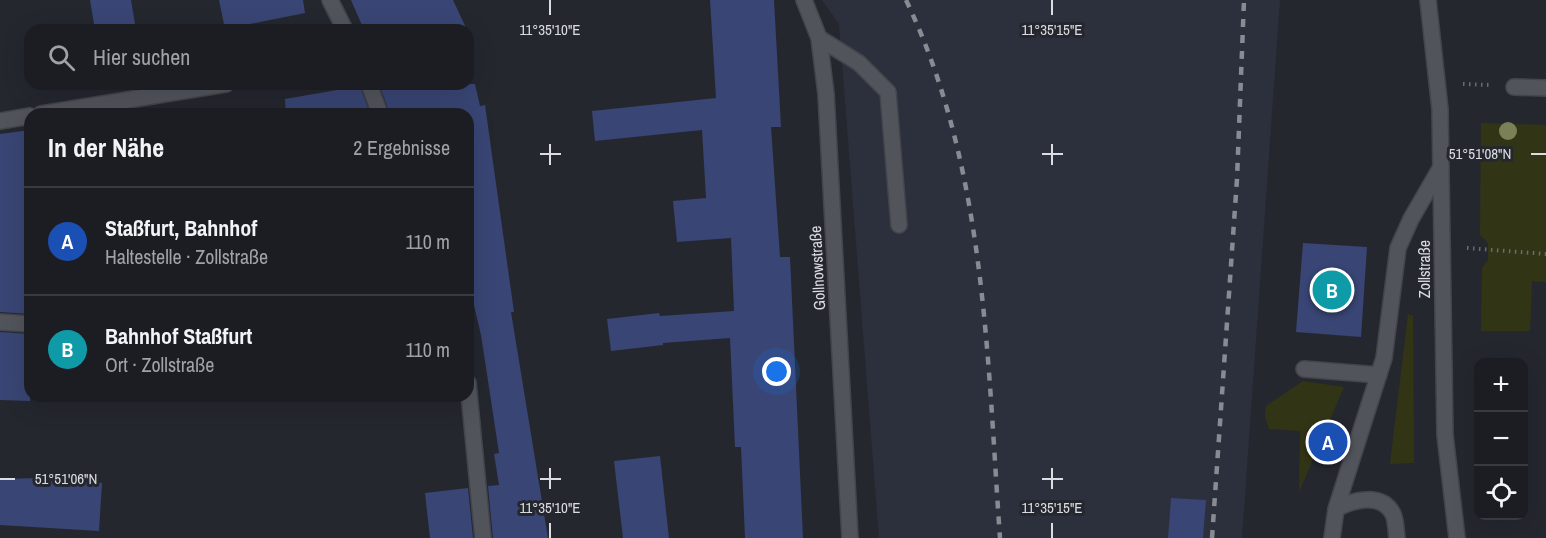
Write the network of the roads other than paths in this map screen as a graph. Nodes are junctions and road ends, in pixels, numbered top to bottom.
1 (330, 0) edge
2 (804, 0) edge
3 (1428, 0) edge
4 (342, 24) edge
5 (819, 38) junction
6 (1514, 87) road end
7 (1546, 88) edge
8 (189, 90) edge
9 (371, 90) edge
10 (78, 108) edge
11 (378, 108) edge
12 (24, 117) edge
13 (0, 121) edge
14 (1442, 167) junction
15 (899, 225) dead end
16 (0, 322) edge
17 (24, 324) edge
18 (1304, 369) dead end
19 (1378, 375) junction
20 (470, 402) edge
21 (1336, 509) junction
22 (483, 538) edge
23 (850, 538) edge
24 (1332, 538) edge
25 (1397, 538) edge
26 (1457, 538) edge

1 - 4 street
2 - 5 street, Gollnowstraße
3 - 14 street, Zollstraße
5 - 15 street
5 - 23 street, Gollnowstraße
6 - 7 street
8 - 10 street
9 - 11 street
12 - 13 street
14 - 19 street
14 - 26 street, Zollstraße
16 - 17 street
18 - 19 street
19 - 21 street
20 - 22 street
21 - 24 street
21 - 25 street

